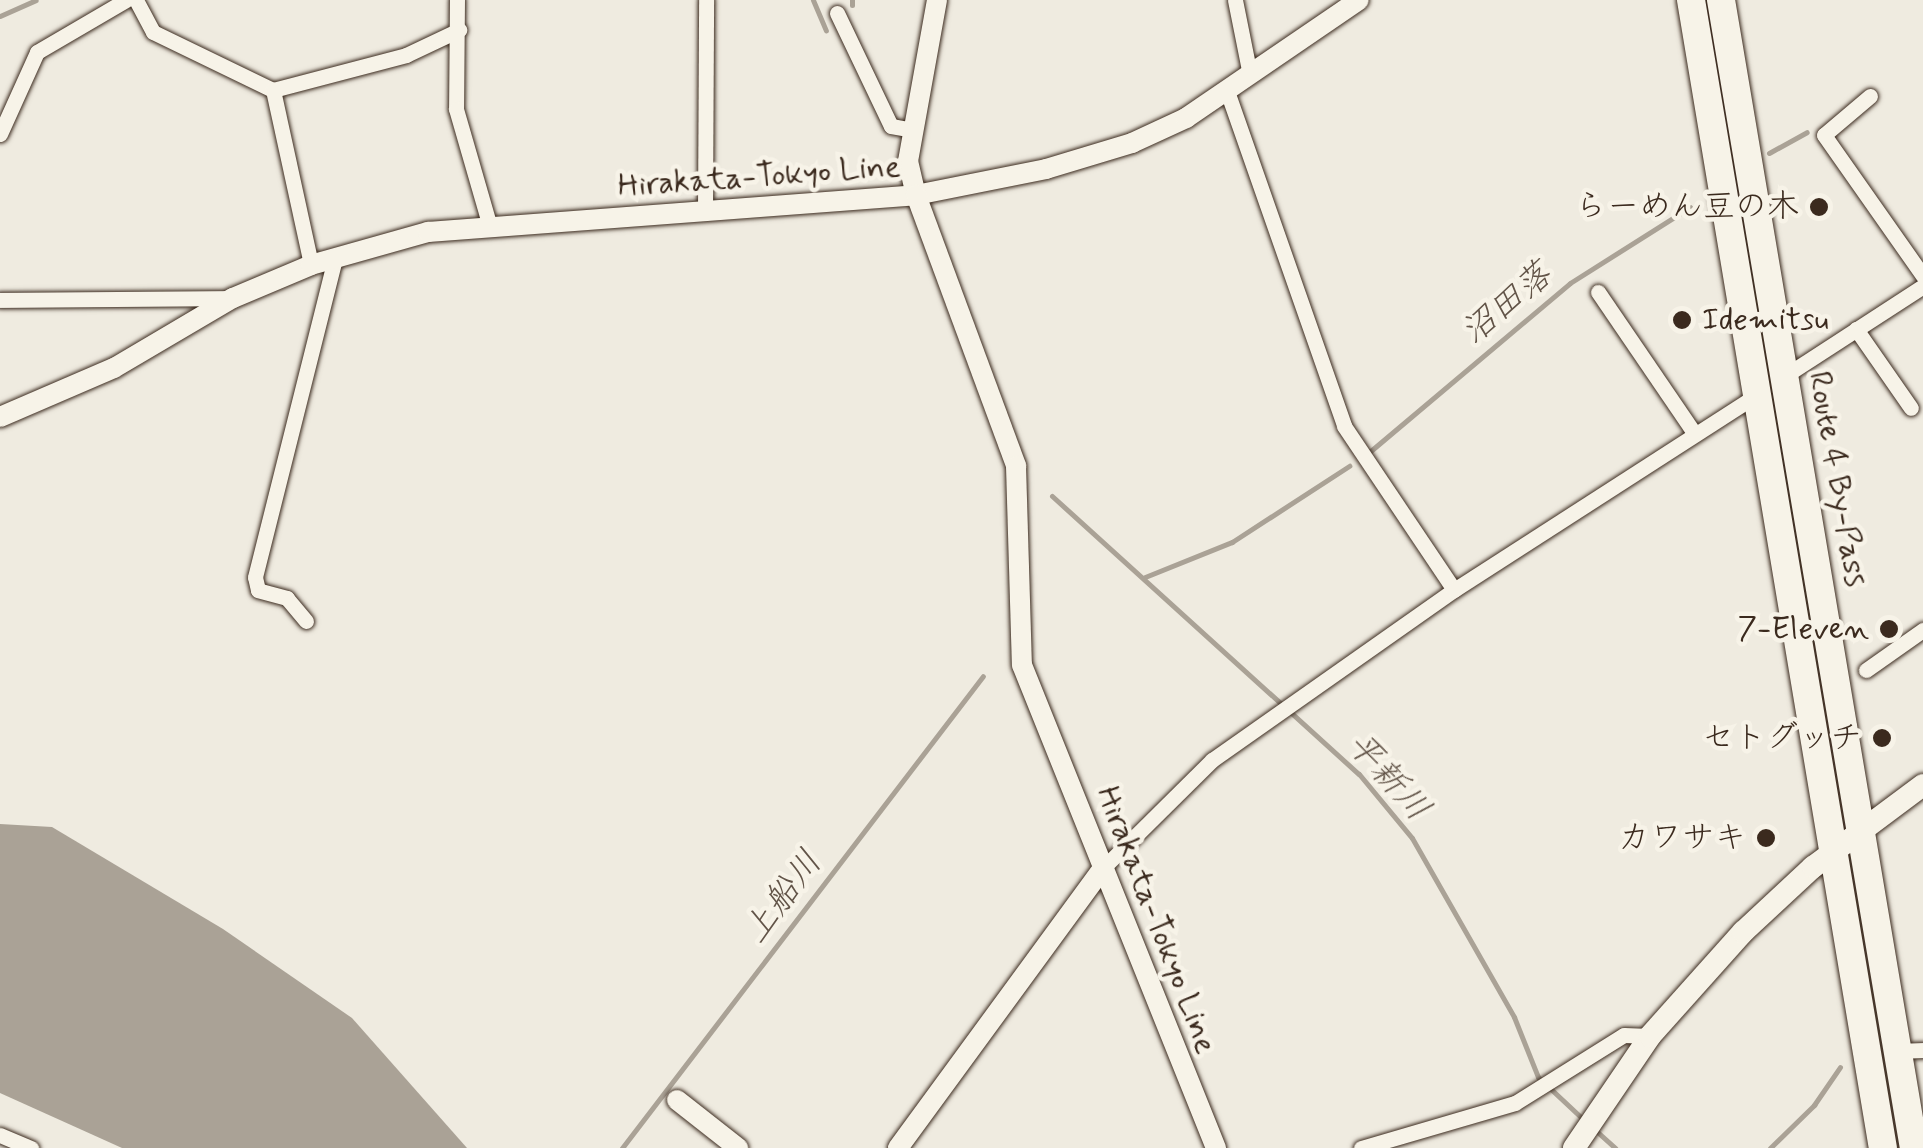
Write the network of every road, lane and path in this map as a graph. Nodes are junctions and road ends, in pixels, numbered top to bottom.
1 (126, 0) edge
2 (136, 0) edge
3 (457, 0) edge
4 (706, 0) edge
5 (937, 0) edge
6 (1235, 0) edge
7 (1359, 0) edge
8 (1691, 0) edge
9 (1721, 0) edge
10 (837, 13) dead end
11 (459, 30) junction
12 (1250, 75) junction
13 (273, 90) junction
14 (1226, 91) junction
15 (1870, 96) dead end
16 (914, 130) junction
17 (0, 134) edge
18 (916, 195) junction
19 (705, 213) junction
20 (489, 223) junction
21 (335, 258) junction
22 (311, 265) junction
23 (1923, 276) edge
24 (1923, 286) edge
25 (1598, 292) dead end
26 (233, 298) junction
27 (0, 300) edge
28 (1856, 329) junction
29 (1784, 376) junction
30 (1757, 394) junction
31 (1910, 408) dead end
32 (0, 417) edge
33 (1695, 434) junction
34 (1454, 590) junction
35 (306, 621) dead end
36 (1923, 630) edge
37 (1866, 670) dead end
38 (1923, 785) edge
39 (1860, 831) junction
40 (1833, 852) junction
41 (1102, 869) junction
42 (1650, 1036) junction
43 (1911, 1050) edge
44 (677, 1100) dead end
45 (1585, 1132) edge
46 (0, 1135) edge
47 (31, 1148) edge
48 (738, 1148) edge
49 (898, 1148) edge
50 (1216, 1148) edge
51 (1360, 1148) edge
52 (1883, 1148) edge
53 (1914, 1148) edge

1 - 17 street
2 - 13 street
3 - 11 street
4 - 19 street
5 - 16 main road
6 - 12 street
7 - 12 main road
8 - 30 highway, Route 4 By-Pass
9 - 29 highway, Route 4 By-Pass
10 - 16 street
11 - 13 street
11 - 20 street
12 - 14 main road
13 - 22 street
14 - 18 main road
14 - 34 street
15 - 23 street
16 - 18 main road
18 - 19 main road, Hirakata-Tokyo Line
18 - 41 main road, Hirakata-Tokyo Line
19 - 20 main road, Hirakata-Tokyo Line
20 - 21 main road, Hirakata-Tokyo Line
21 - 22 main road, Hirakata-Tokyo Line
21 - 35 street
22 - 26 main road, Hirakata-Tokyo Line
24 - 28 street
25 - 33 street
26 - 27 street
26 - 32 main road, Hirakata-Tokyo Line
28 - 29 street
28 - 31 street
29 - 30 street
29 - 39 highway, Route 4 By-Pass
30 - 33 street
30 - 40 highway, Route 4 By-Pass
33 - 34 street
34 - 41 street
36 - 37 street
38 - 39 main road
39 - 40 main road
39 - 43 highway, Route 4 By-Pass
40 - 42 main road
40 - 52 highway, Route 4 By-Pass
41 - 49 main road
41 - 50 main road, Hirakata-Tokyo Line
42 - 45 main road
42 - 51 street
43 - 53 highway, Route 4 By-Pass
44 - 48 main road
46 - 47 street

